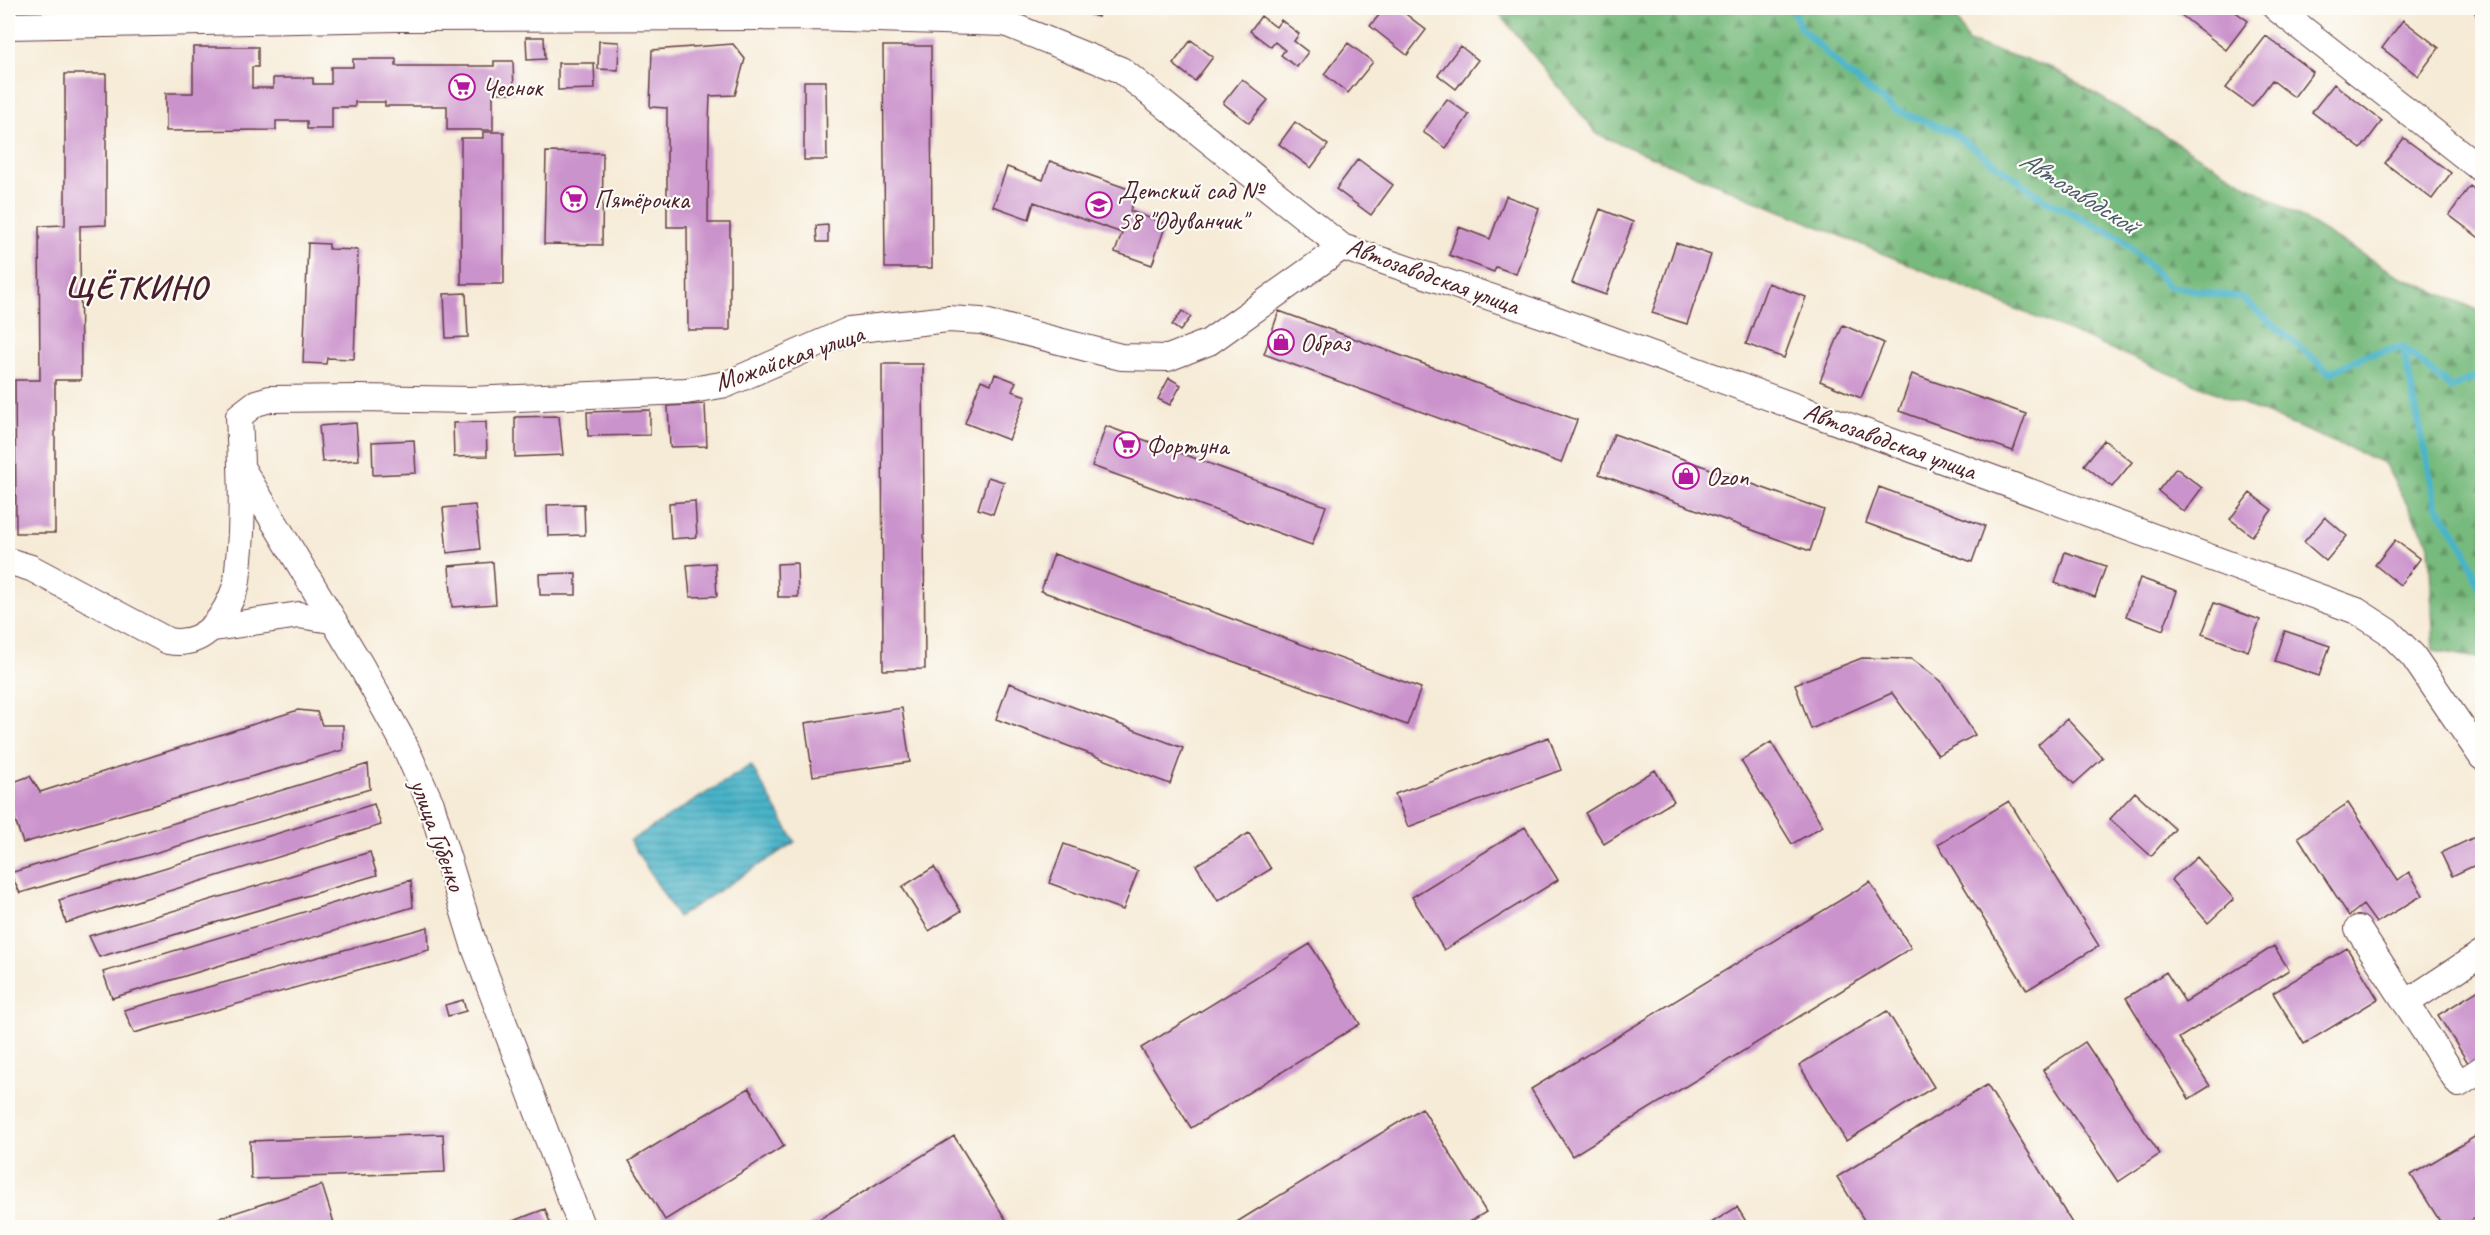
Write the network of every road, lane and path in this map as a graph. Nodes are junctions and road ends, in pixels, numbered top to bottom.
1 (2276, 8) edge
2 (813, 12) edge
3 (992, 14) edge
4 (8, 26) edge
5 (2482, 170) edge
6 (1342, 247) junction
7 (241, 467) junction
8 (8, 561) edge
9 (331, 620) junction
10 (213, 628) junction
11 (2476, 732) edge
12 (2482, 757) edge
13 (2358, 929) dead end
14 (2482, 953) edge
15 (2406, 1003) junction
16 (2482, 1069) edge
17 (582, 1227) edge

1 - 5 street
2 - 3 street, Автозаводская улица
2 - 4 street, Автозаводская улица
3 - 6 street, Автозаводская улица
6 - 7 street, Можайская улица
6 - 11 street, Автозаводская улица
7 - 9 street, улица Губенко
7 - 10 street
8 - 10 street
9 - 10 street
9 - 17 street, улица Губенко
11 - 12 street, Автозаводская улица
13 - 15 street
14 - 15 street
15 - 16 street

